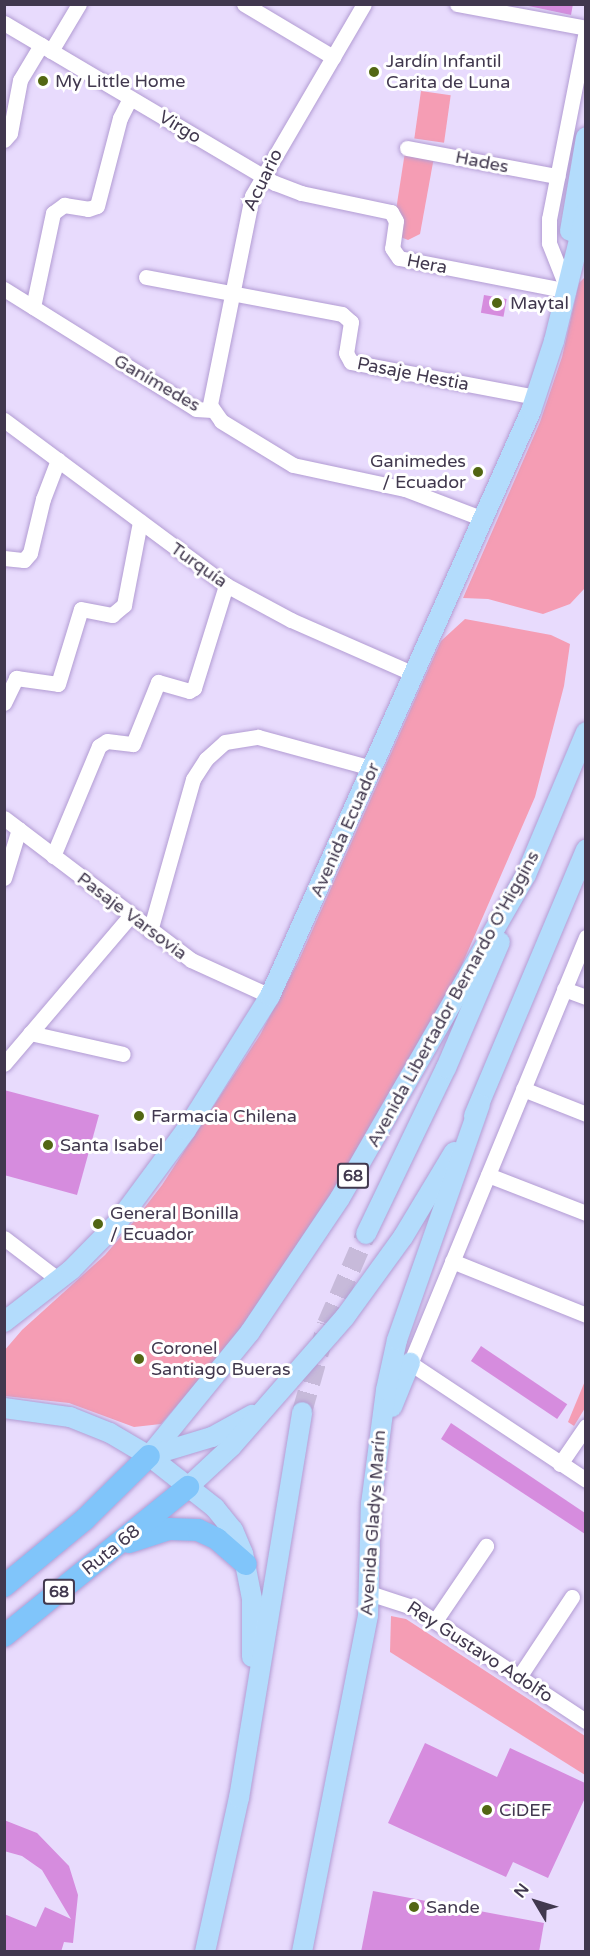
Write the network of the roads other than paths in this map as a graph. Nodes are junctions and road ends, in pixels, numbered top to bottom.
1 (79, 4) edge
2 (244, 4) edge
3 (363, 4) edge
4 (458, 4) edge
5 (4, 23) edge
6 (585, 29) edge
7 (46, 48) junction
8 (333, 57) junction
9 (130, 98) junction
10 (585, 137) edge
11 (4, 140) edge
12 (407, 148) dead end
13 (262, 176) junction
14 (557, 176) junction
15 (585, 212) edge
16 (581, 262) edge
17 (146, 277) dead end
18 (4, 289) edge
19 (568, 291) junction
20 (230, 293) junction
21 (33, 307) junction
22 (536, 397) junction
23 (212, 410) junction
24 (4, 420) edge
25 (58, 460) junction
26 (483, 519) junction
27 (140, 522) junction
28 (4, 558) edge
29 (226, 585) junction
30 (414, 674) junction
31 (4, 703) edge
32 (585, 732) edge
33 (372, 768) junction
34 (4, 818) edge
35 (19, 829) junction
36 (585, 850) edge
37 (53, 856) junction
38 (585, 872) edge
39 (526, 875) junction
40 (4, 878) edge
41 (129, 917) junction
42 (558, 917) junction
43 (150, 931) junction
44 (585, 937) edge
45 (564, 989) junction
46 (270, 996) junction
47 (585, 998) edge
48 (30, 1033) junction
49 (123, 1054) dead end
50 (4, 1064) edge
51 (523, 1089) junction
52 (480, 1104) junction
53 (585, 1114) edge
54 (488, 1175) junction
55 (585, 1213) edge
56 (366, 1233) tunnel mouth
57 (4, 1238) edge
58 (452, 1261) junction
59 (59, 1280) junction
60 (23, 1309) junction
61 (585, 1315) edge
62 (4, 1322) edge
63 (4, 1334) edge
64 (410, 1363) junction
65 (284, 1390) junction
66 (4, 1408) edge
67 (302, 1412) tunnel mouth
68 (585, 1426) edge
69 (149, 1456) junction
70 (375, 1464) junction
71 (560, 1464) junction
72 (585, 1480) edge
73 (188, 1486) junction
74 (486, 1546) dead end
75 (114, 1549) junction
76 (246, 1564) junction
77 (4, 1586) edge
78 (369, 1593) junction
79 (572, 1598) dead end
80 (435, 1621) junction
81 (4, 1636) edge
82 (519, 1677) junction
83 (255, 1708) junction
84 (585, 1721) edge
85 (205, 1952) edge
86 (302, 1952) edge

1 - 7 street
2 - 8 street
3 - 8 street, Acuario
4 - 6 street
5 - 7 street, Virgo
6 - 14 street
7 - 9 street, Virgo
7 - 11 street
8 - 13 street, Acuario
9 - 13 street, Virgo
9 - 21 street
10 - 16 main road, Avenida Ecuador
12 - 14 street, Hades
13 - 19 street, Hera
13 - 20 street, Acuario
14 - 19 street
15 - 16 main road, Avenida Ecuador
16 - 19 main road, Avenida Ecuador
17 - 20 street
18 - 21 street, Ganímedes
19 - 22 main road, Avenida Ecuador
20 - 22 street, Pasaje Hestia
20 - 23 street, Acuario
21 - 23 street, Ganímedes
22 - 26 main road, Avenida Ecuador
23 - 26 street, Ganímedes
24 - 25 street, Turquía
25 - 27 street, Turquía
25 - 28 street
26 - 30 main road, Avenida Ecuador
27 - 29 street, Turquía
27 - 31 street
29 - 30 street, Turquía
29 - 37 street
30 - 33 main road, Avenida Ecuador
32 - 39 main road, Avenida Libertador Bernardo O'Higgins
33 - 43 street
33 - 46 main road, Avenida Ecuador
34 - 35 street, Pasaje Varsovia
35 - 37 street, Pasaje Varsovia
35 - 40 street
36 - 42 main road
37 - 41 street, Pasaje Varsovia
38 - 42 main road
39 - 56 main road
39 - 69 main road, Avenida Libertador Bernardo O'Higgins / 68
41 - 43 street, Pasaje Varsovia
41 - 48 street
42 - 52 main road
43 - 46 street, Pasaje Varsovia
44 - 45 street
45 - 47 street
45 - 51 street
46 - 59 main road, Avenida Ecuador
48 - 49 street
48 - 50 street
51 - 53 street
51 - 54 street
52 - 65 main road, 68
52 - 70 main road, Avenida Gladys Marín
54 - 55 street
54 - 58 street
57 - 59 street
58 - 61 street
58 - 64 street
59 - 60 main road, Avenida Ecuador
60 - 62 main road, Avenida Ecuador
60 - 63 main road, Avenida Ecuador
64 - 70 main road
64 - 71 street
65 - 69 main road
65 - 73 main road, 68
66 - 69 main road
67 - 83 main road
68 - 71 street
69 - 73 main road
69 - 77 highway, 68
70 - 78 main road, Avenida Gladys Marín
71 - 72 street
73 - 75 highway, Ruta 68 / 68
73 - 76 main road
74 - 80 street
75 - 76 highway
75 - 81 highway, Ruta 68 / 68
76 - 83 main road
78 - 80 street, Rey Gustavo Adolfo
78 - 86 main road, Avenida Gladys Marín
79 - 82 street
80 - 82 street, Rey Gustavo Adolfo
82 - 84 street, Rey Gustavo Adolfo
83 - 85 main road

